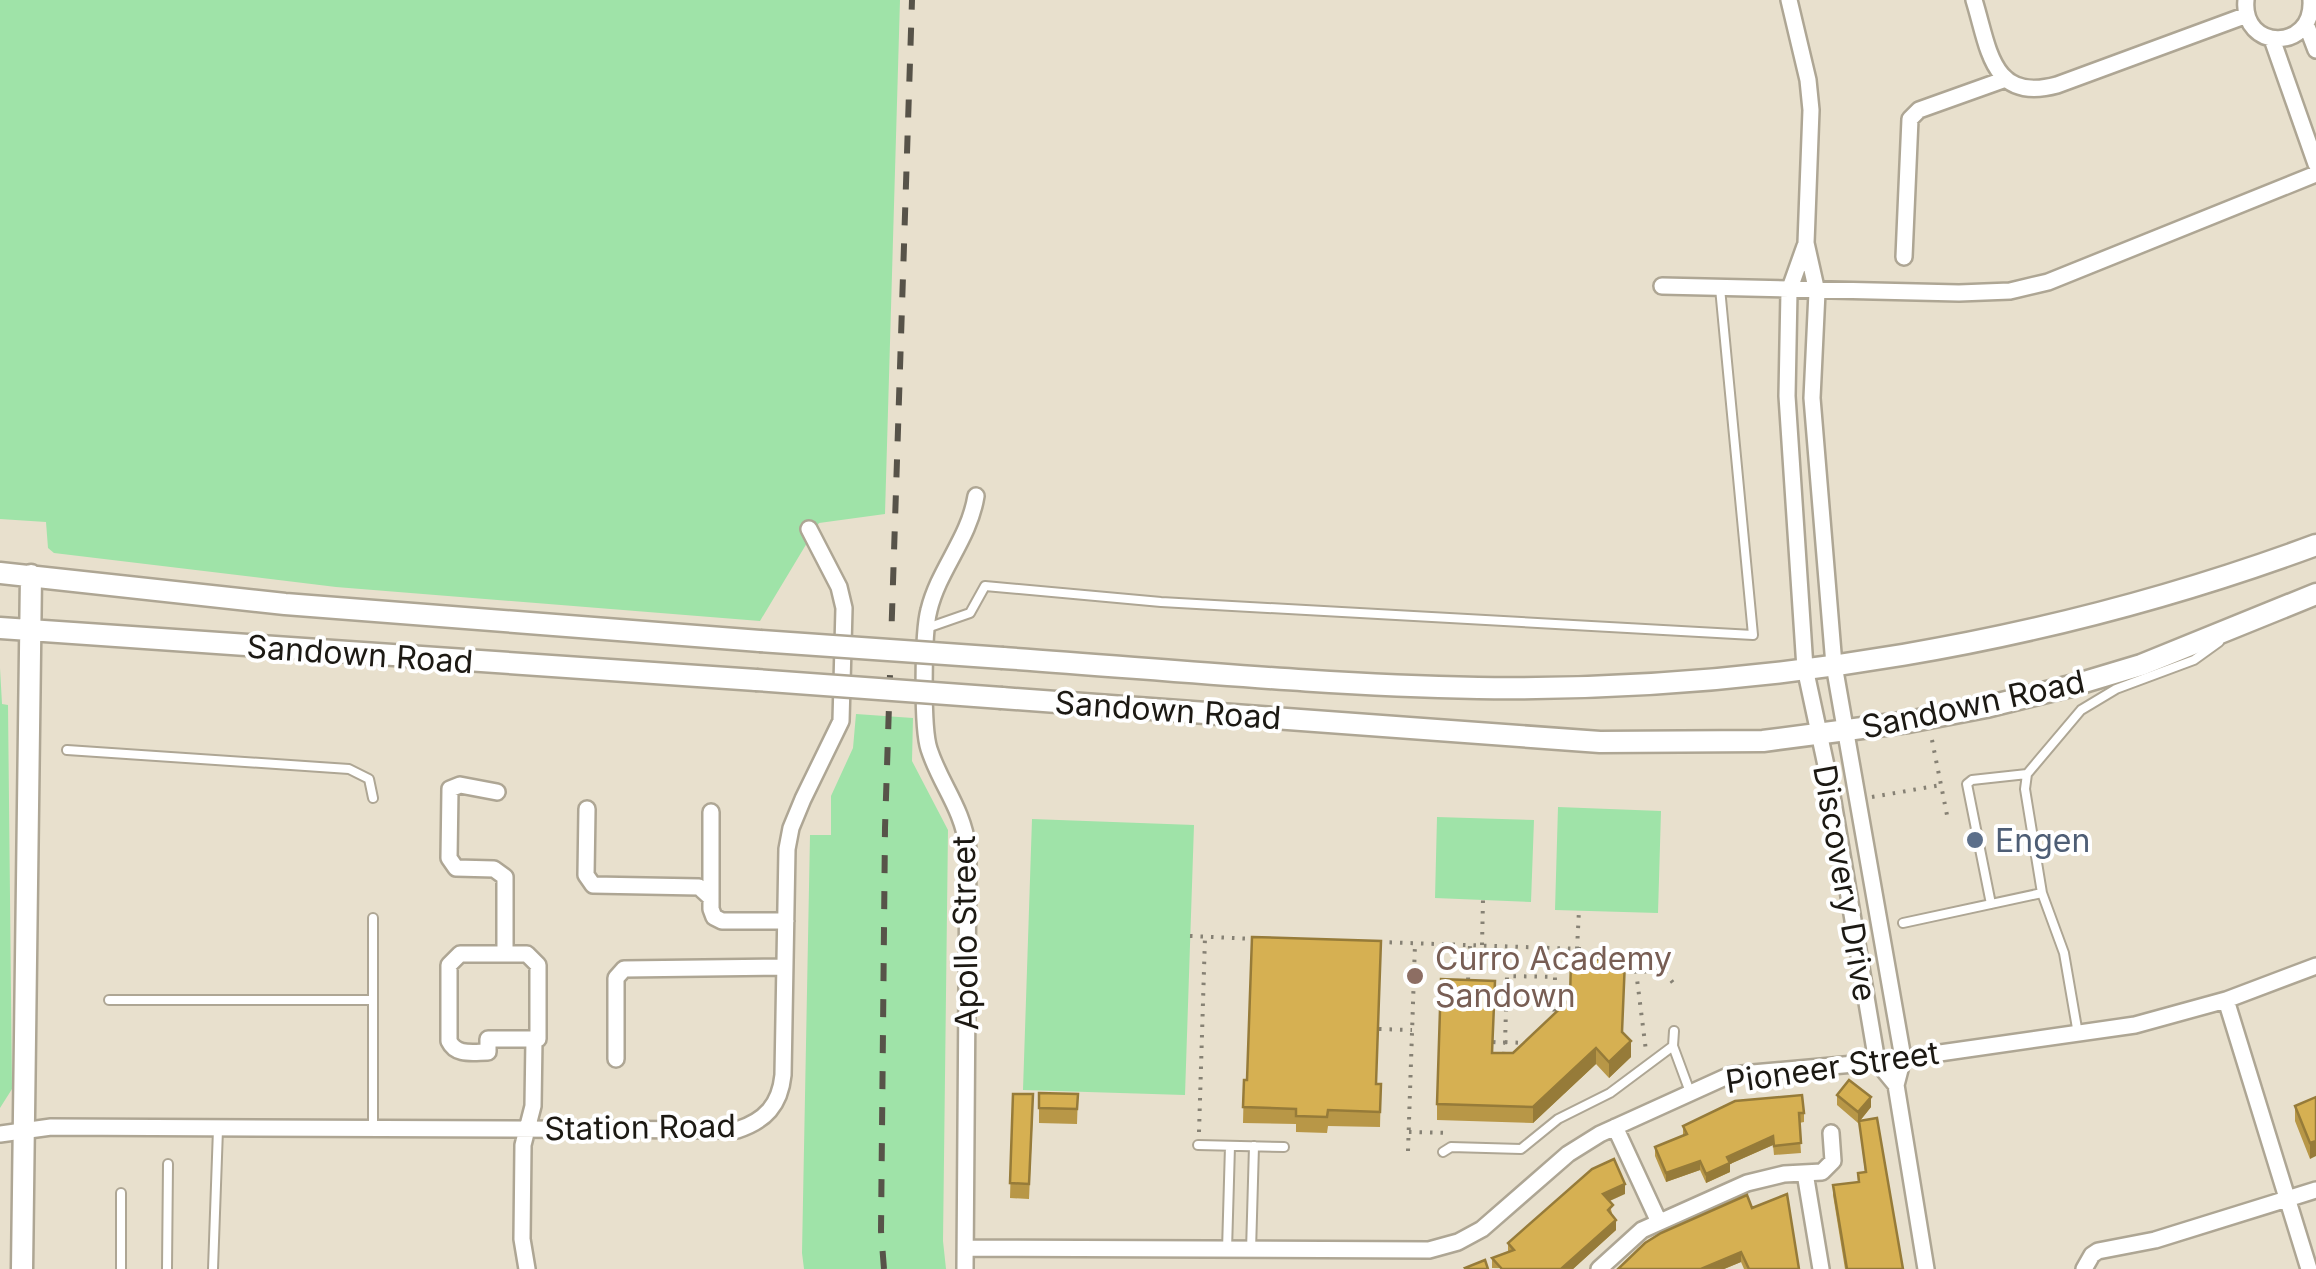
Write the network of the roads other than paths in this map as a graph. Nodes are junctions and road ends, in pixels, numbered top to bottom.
1 (1788, 0) edge
2 (1974, 0) edge
3 (2311, 0) edge
4 (2247, 7) edge
5 (2306, 24) junction
6 (2272, 39) junction
7 (2316, 50) edge
8 (2004, 80) junction
9 (2316, 164) edge
10 (2316, 174) edge
11 (1806, 243) junction
12 (1904, 257) dead end
13 (1662, 286) dead end
14 (1720, 288) junction
15 (1789, 291) junction
16 (1817, 292) junction
17 (976, 496) dead end
18 (810, 529) dead end
19 (2316, 545) edge
20 (0, 572) edge
21 (31, 575) junction
22 (2316, 594) edge
23 (2238, 626) junction
24 (0, 628) edge
25 (927, 628) junction
26 (29, 630) junction
27 (1834, 665) junction
28 (1806, 668) junction
29 (1846, 731) junction
30 (1818, 734) junction
31 (67, 750) dead end
32 (2027, 774) junction
33 (497, 792) dead end
34 (372, 798) dead end
35 (587, 809) dead end
36 (711, 812) dead end
37 (2042, 893) junction
38 (710, 898) junction
39 (1990, 904) junction
40 (372, 918) dead end
41 (786, 921) junction
42 (1903, 923) dead end
43 (505, 954) junction
44 (2316, 966) edge
45 (785, 967) junction
46 (109, 1000) dead end
47 (372, 1000) junction
48 (2226, 1000) junction
49 (1674, 1031) dead end
50 (2078, 1035) junction
51 (534, 1039) junction
52 (1673, 1046) junction
53 (1903, 1058) junction
54 (616, 1059) dead end
55 (1877, 1062) junction
56 (1896, 1086) junction
57 (1690, 1092) junction
58 (1615, 1127) junction
59 (218, 1129) junction
60 (372, 1130) junction
61 (528, 1130) junction
62 (22, 1131) junction
63 (1831, 1133) dead end
64 (0, 1134) edge
65 (1198, 1144) road end
66 (1230, 1146) junction
67 (1254, 1146) junction
68 (1284, 1148) dead end
69 (1442, 1152) dead end
70 (168, 1164) dead end
71 (1806, 1173) junction
72 (2316, 1190) edge
73 (121, 1192) dead end
74 (2286, 1199) junction
75 (1659, 1222) junction
76 (966, 1248) junction
77 (1239, 1251) junction
78 (2086, 1265) edge
79 (22, 1269) edge
80 (121, 1269) edge
81 (168, 1269) edge
82 (214, 1269) edge
83 (526, 1269) edge
84 (965, 1269) edge
85 (1238, 1269) edge
86 (1599, 1269) edge
87 (1821, 1269) edge
88 (1926, 1269) edge
89 (2309, 1269) edge

1 - 11 street
2 - 8 street
3 - 5 street
4 - 6 street
4 - 8 street
5 - 6 street
5 - 7 street
6 - 9 street
8 - 12 street
10 - 16 street
11 - 15 street, Discovery Drive
11 - 16 street, Discovery Drive
13 - 14 street
14 - 15 street
14 - 25 lane
15 - 16 street
15 - 28 street, Discovery Drive
16 - 27 street, Discovery Drive
17 - 25 street, Apollo Street
18 - 41 street, Station Road
19 - 27 main road, Sandown Road
20 - 21 main road, Sandown Road
21 - 26 main road
21 - 28 main road, Sandown Road, bridge
22 - 23 main road, Sandown Road
23 - 29 main road, Sandown Road
23 - 32 lane
24 - 26 main road, Sandown Road
25 - 76 street, Apollo Street
26 - 30 main road, Sandown Road, bridge
26 - 62 main road
27 - 28 main road, Sandown Road
27 - 29 street, Discovery Drive
28 - 30 street, Discovery Drive
29 - 30 main road, Sandown Road
29 - 53 street, Discovery Drive
30 - 55 street, Discovery Drive
31 - 34 lane
32 - 37 lane
32 - 39 lane
33 - 43 street
35 - 38 street
36 - 38 street
37 - 39 lane
37 - 50 lane
38 - 41 street
39 - 42 lane
40 - 47 lane
41 - 45 street, Station Road
43 - 51 street
43 - 51 street
44 - 48 street, Pioneer Street
45 - 54 street
45 - 61 street, Station Road
46 - 47 lane
47 - 60 lane
48 - 50 street, Pioneer Street
48 - 74 street
49 - 52 lane
50 - 53 street, Pioneer Street
51 - 61 street
52 - 57 lane
52 - 69 lane
53 - 55 street, Pioneer Street
53 - 56 street, Discovery Drive
55 - 56 street, Discovery Drive
55 - 57 street, Pioneer Street
56 - 88 street, Discovery Drive
57 - 58 street, Pioneer Street
58 - 75 street
58 - 77 street, Pioneer Street
59 - 60 street, Station Road
59 - 62 street, Station Road
59 - 82 lane
60 - 61 street, Station Road
61 - 83 street
62 - 64 street, Station Road
62 - 79 main road
63 - 71 street
65 - 66 lane
66 - 67 lane
66 - 77 lane
67 - 68 lane
67 - 77 lane
70 - 81 lane
71 - 75 street
71 - 87 street
72 - 74 street
73 - 80 lane
74 - 78 street
74 - 89 street
75 - 86 street
76 - 77 street, Pioneer Street
76 - 84 street, Apollo Street
77 - 85 street

